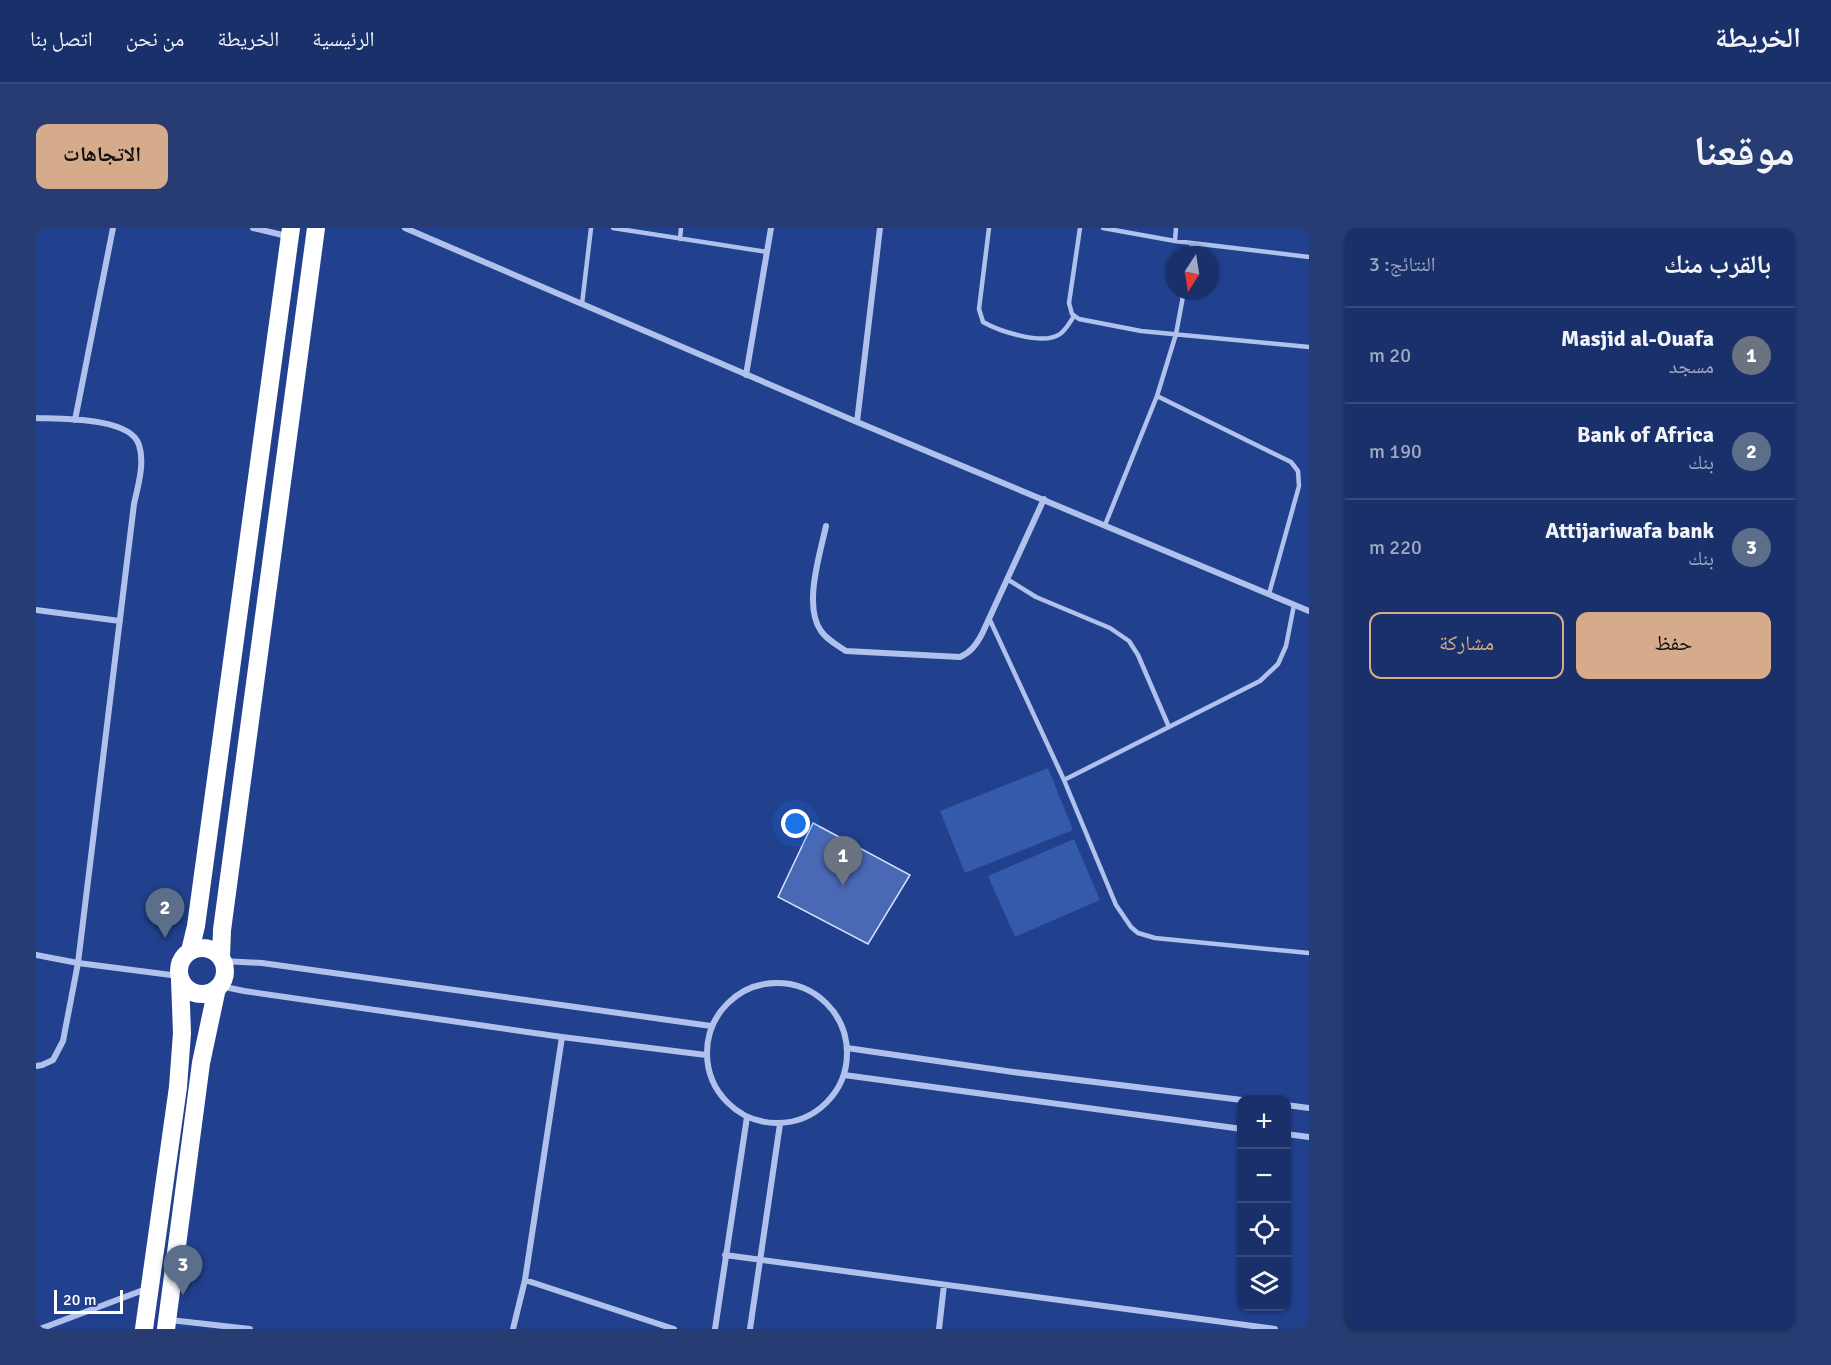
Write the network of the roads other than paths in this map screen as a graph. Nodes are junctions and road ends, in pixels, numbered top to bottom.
1 (113, 228) edge
2 (253, 228) edge
3 (316, 228) edge
4 (405, 228) edge
5 (591, 228) edge
6 (613, 228) edge
7 (681, 228) edge
8 (771, 228) edge
9 (880, 228) edge
10 (988, 228) edge
11 (1080, 228) edge
12 (1103, 228) edge
13 (1176, 228) edge
14 (418, 231) edge
15 (291, 232) edge
16 (680, 239) junction
17 (1175, 241) junction
18 (1192, 243) junction
19 (1192, 246) edge
20 (766, 252) junction
21 (1309, 257) edge
22 (1182, 300) edge
23 (582, 304) junction
24 (1074, 316) junction
25 (1176, 334) junction
26 (1309, 347) edge
27 (746, 375) junction
28 (1157, 396) junction
29 (36, 418) edge
30 (75, 420) junction
31 (857, 422) junction
32 (1044, 499) junction
33 (1105, 525) junction
34 (826, 526) dead end
35 (1007, 579) junction
36 (1269, 594) junction
37 (1294, 605) junction
38 (36, 610) edge
39 (1309, 611) edge
40 (989, 618) junction
41 (120, 621) junction
42 (1168, 727) junction
43 (1064, 780) junction
44 (190, 951) junction
45 (1309, 953) edge
46 (36, 955) edge
47 (222, 959) junction
48 (78, 963) junction
49 (180, 978) junction
50 (218, 987) junction
51 (711, 1026) junction
52 (562, 1037) junction
53 (847, 1048) junction
54 (706, 1055) junction
55 (36, 1066) edge
56 (844, 1075) junction
57 (1237, 1099) edge
58 (1291, 1106) edge
59 (1309, 1108) edge
60 (747, 1117) junction
61 (780, 1124) junction
62 (1237, 1128) edge
63 (1291, 1135) edge
64 (1309, 1137) edge
65 (725, 1255) junction
66 (760, 1259) junction
67 (525, 1280) junction
68 (944, 1285) junction
69 (150, 1288) junction
70 (166, 1324) edge
71 (40, 1329) edge
72 (144, 1329) edge
73 (249, 1329) edge
74 (513, 1329) edge
75 (674, 1329) edge
76 (715, 1329) edge
77 (750, 1329) edge
78 (939, 1329) edge
79 (1275, 1329) edge

1 - 30 street
2 - 15 street
3 - 47 highway
4 - 14 street
5 - 23 lane
6 - 16 lane
7 - 16 lane
8 - 20 street
9 - 31 street
10 - 24 lane
11 - 24 lane
12 - 17 lane
13 - 17 lane
14 - 23 street
15 - 44 highway
16 - 20 lane
17 - 18 lane
18 - 19 lane
18 - 21 lane
20 - 27 street
22 - 25 lane
23 - 27 street
24 - 25 lane
25 - 26 lane
25 - 28 lane
27 - 31 street
28 - 33 lane
28 - 36 lane
29 - 30 street
30 - 41 street
31 - 32 street
32 - 33 street
32 - 35 street
33 - 36 street
34 - 40 street
35 - 40 street
35 - 42 lane
36 - 37 street
37 - 39 street
37 - 42 lane
38 - 41 street
40 - 43 lane
41 - 48 street
42 - 43 lane
43 - 45 lane
44 - 47 highway
44 - 49 highway
46 - 48 street
47 - 50 highway
47 - 51 street
48 - 49 street
48 - 55 street
49 - 50 highway
49 - 69 highway
50 - 52 street
50 - 70 highway
51 - 53 street
51 - 54 street
52 - 54 street
52 - 67 street
53 - 56 street
53 - 57 street
54 - 60 street
56 - 61 street
56 - 62 street
58 - 59 street
60 - 61 street
60 - 65 street
61 - 66 street
63 - 64 street
65 - 66 street
65 - 76 street
66 - 68 street
66 - 77 street
67 - 74 street
67 - 75 street
68 - 78 street
68 - 79 street
69 - 71 street
69 - 72 highway
70 - 73 street

